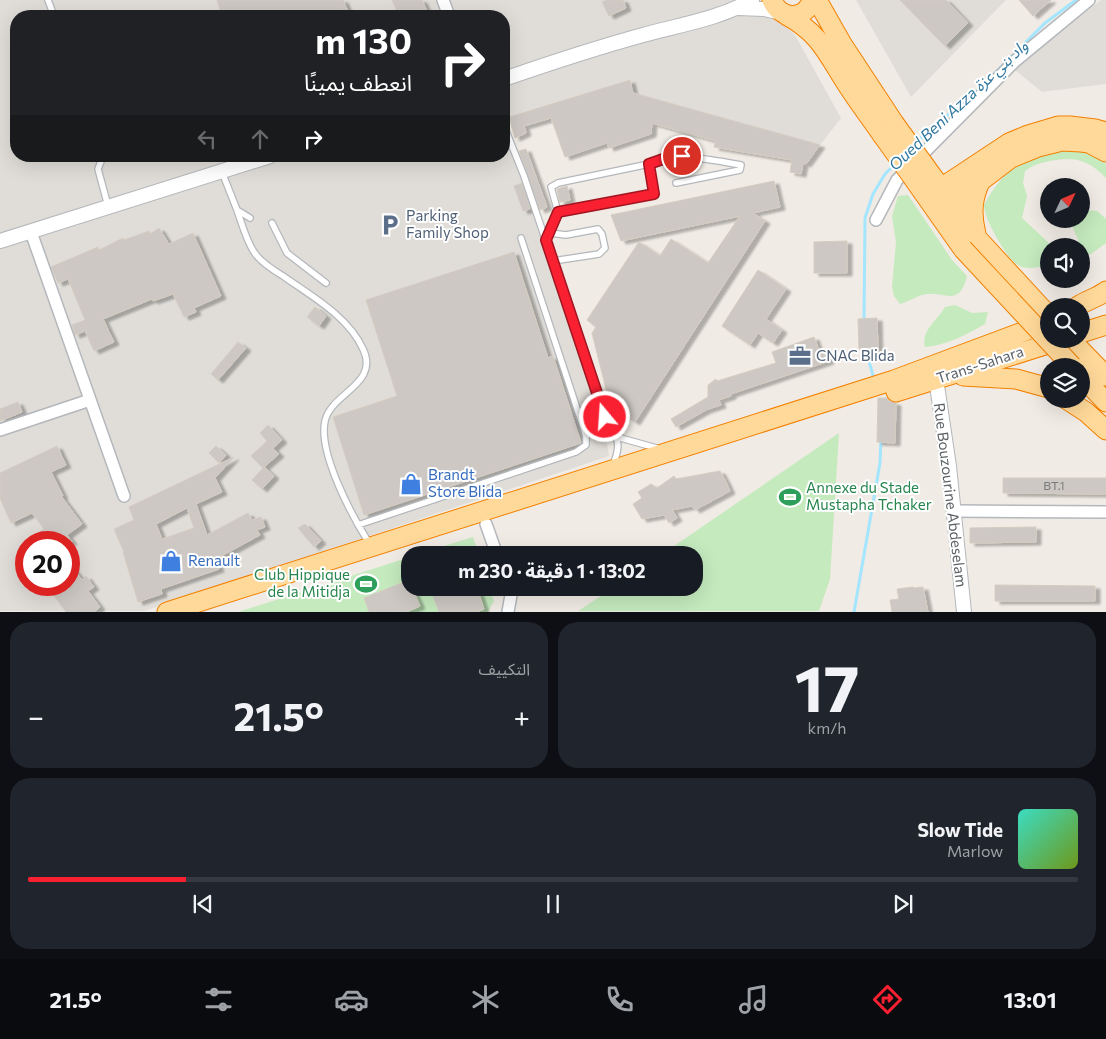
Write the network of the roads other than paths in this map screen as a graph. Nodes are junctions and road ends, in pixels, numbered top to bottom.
1 (752, 0) edge
2 (812, 0) edge
3 (817, 0) edge
4 (1089, 0) edge
5 (738, 8) junction
6 (780, 9) edge
7 (510, 77) edge
8 (889, 130) junction
9 (1106, 132) edge
10 (510, 141) edge
11 (1106, 152) edge
12 (101, 162) edge
13 (252, 162) edge
14 (649, 164) junction
15 (222, 172) junction
16 (919, 172) junction
17 (981, 180) junction
18 (676, 183) dead end
19 (941, 188) junction
20 (952, 203) junction
21 (932, 205) junction
22 (109, 208) junction
23 (237, 210) junction
24 (558, 212) junction
25 (250, 218) dead end
26 (876, 220) dead end
27 (272, 224) dead end
28 (32, 232) junction
29 (550, 233) junction
30 (520, 238) dead end
31 (546, 240) junction
32 (0, 241) edge
33 (970, 243) junction
34 (553, 260) junction
35 (326, 283) dead end
36 (1106, 290) edge
37 (1090, 299) edge
38 (1106, 302) edge
39 (1040, 308) edge
40 (1090, 308) edge
41 (1106, 325) edge
42 (1040, 326) edge
43 (1090, 330) edge
44 (1040, 346) edge
45 (1079, 348) edge
46 (1065, 358) edge
47 (1106, 376) edge
48 (942, 377) junction
49 (1090, 385) edge
50 (895, 386) junction
51 (1040, 386) edge
52 (862, 397) junction
53 (90, 400) junction
54 (1106, 402) edge
55 (1080, 408) edge
56 (0, 430) edge
57 (1106, 430) edge
58 (617, 437) junction
59 (669, 452) junction
60 (610, 471) junction
61 (124, 496) dead end
62 (954, 511) junction
63 (1106, 512) edge
64 (486, 524) junction
65 (358, 526) junction
66 (494, 546) edge
67 (372, 547) junction
68 (509, 596) edge
69 (511, 596) edge
70 (168, 612) edge
71 (209, 612) edge
72 (508, 612) edge
73 (516, 612) edge
74 (964, 612) edge

1 - 5 street
2 - 6 highway
3 - 8 highway
4 - 26 street
5 - 6 street
5 - 7 street
6 - 8 highway
8 - 16 highway, bridge
9 - 19 highway
10 - 31 lane
11 - 17 highway
12 - 22 lane
13 - 15 street
14 - 18 lane
14 - 24 lane
14 - 24 lane
15 - 22 street
15 - 23 lane
16 - 19 highway
16 - 21 highway
17 - 20 highway
17 - 33 highway
19 - 20 highway
19 - 21 highway
20 - 21 highway
20 - 33 highway
21 - 33 highway
22 - 28 street
23 - 25 lane
23 - 65 lane
24 - 29 lane
27 - 35 lane
28 - 32 street
28 - 53 street
29 - 31 lane
29 - 34 lane
30 - 65 lane
31 - 34 lane
33 - 39 highway
33 - 46 highway, bridge
34 - 58 lane
36 - 37 highway
38 - 40 highway
41 - 43 highway
42 - 50 highway
44 - 48 highway, Trans-Sahara
45 - 47 highway
48 - 50 highway, Trans-Sahara
48 - 51 highway
48 - 62 street, Rue Bouzourine Abdeselam
49 - 54 highway
50 - 52 highway
52 - 59 highway
52 - 64 highway
53 - 56 street
53 - 61 street
55 - 57 highway
58 - 59 lane
58 - 60 lane
59 - 60 highway
60 - 67 highway
62 - 63 street
62 - 74 street, Rue Bouzourine Abdeselam
64 - 66 street
64 - 71 highway
65 - 67 lane
67 - 70 highway
68 - 72 street
69 - 73 lane

